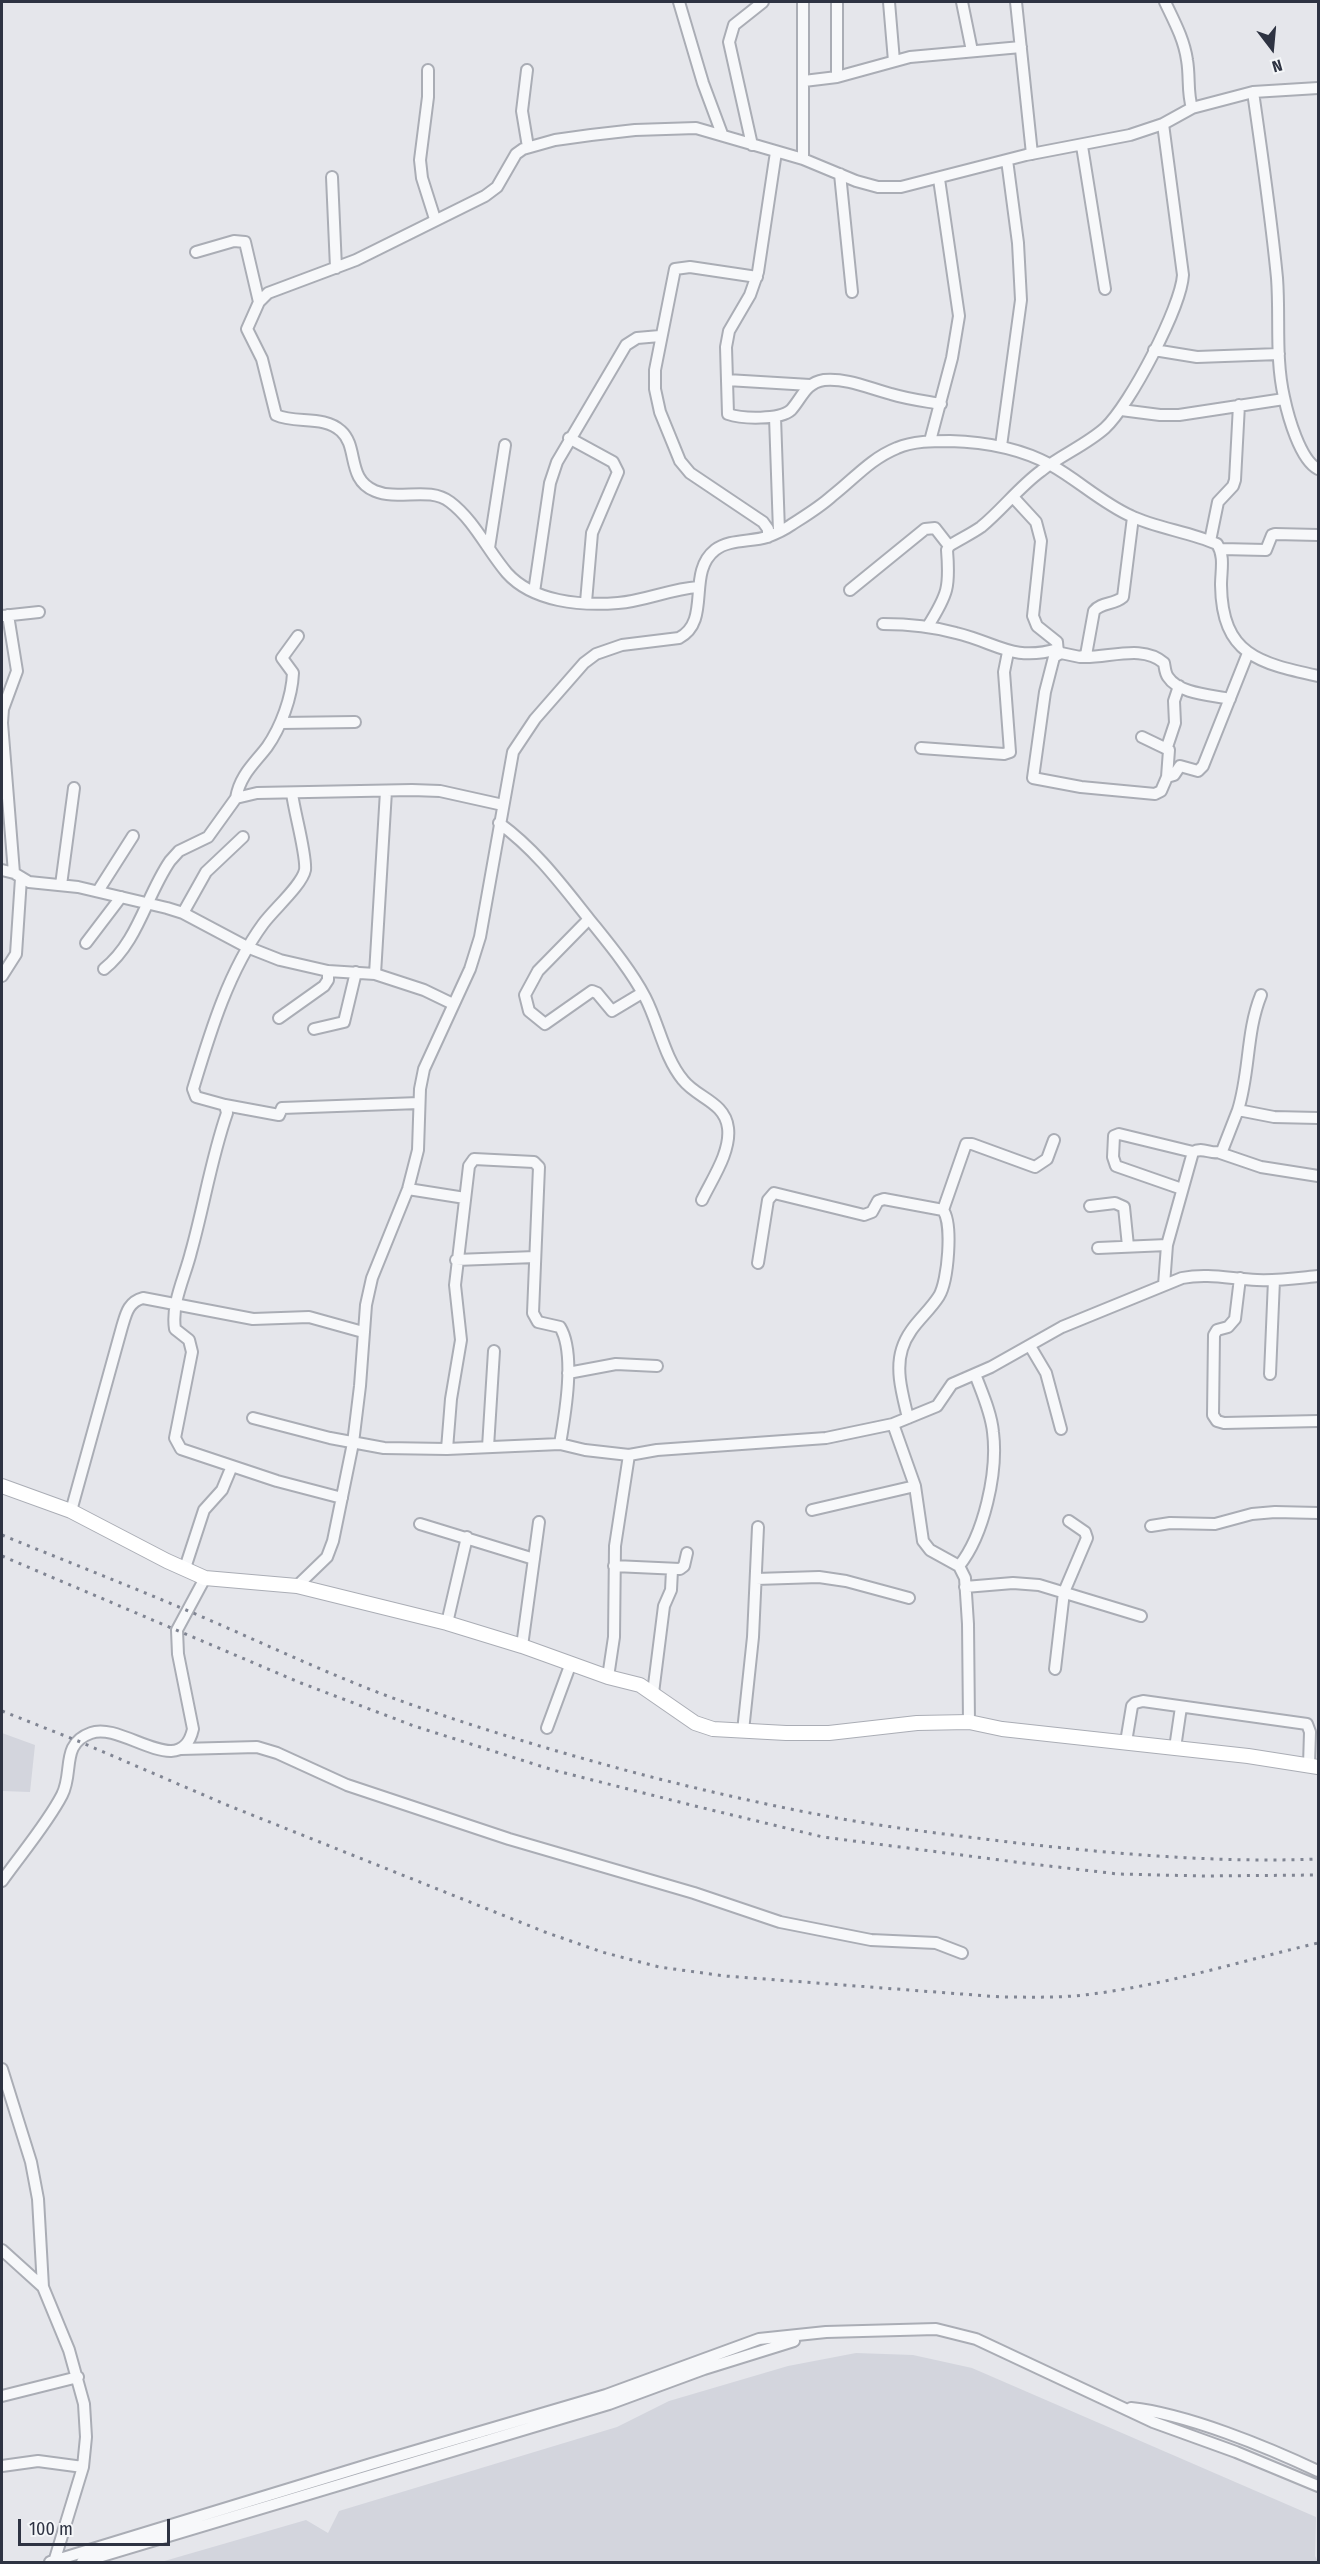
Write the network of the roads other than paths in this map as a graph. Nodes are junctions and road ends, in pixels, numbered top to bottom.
1 (679, 2) edge
2 (763, 2) edge
3 (803, 2) edge
4 (837, 2) edge
5 (889, 2) edge
6 (962, 2) edge
7 (1016, 2) edge
8 (1165, 2) edge
9 (1021, 47) junction
10 (972, 51) junction
11 (894, 61) junction
12 (428, 70) dead end
13 (526, 70) dead end
14 (837, 77) junction
15 (804, 81) junction
16 (1318, 88) edge
17 (1253, 92) junction
18 (1192, 108) junction
19 (1163, 124) junction
20 (722, 134) junction
21 (752, 145) junction
22 (1082, 146) junction
23 (528, 147) junction
24 (776, 152) junction
25 (1032, 154) junction
26 (803, 159) junction
27 (1006, 160) junction
28 (840, 174) junction
29 (332, 177) dead end
30 (939, 179) junction
31 (435, 219) junction
32 (196, 252) dead end
33 (336, 268) junction
34 (757, 276) junction
35 (1105, 289) dead end
36 (852, 292) dead end
37 (259, 303) junction
38 (660, 336) junction
39 (1154, 350) junction
40 (1280, 354) junction
41 (727, 380) junction
42 (810, 385) junction
43 (1284, 399) junction
44 (940, 404) junction
45 (1239, 405) junction
46 (1121, 410) junction
47 (775, 417) junction
48 (569, 438) junction
49 (930, 441) junction
50 (505, 445) dead end
51 (1002, 446) junction
52 (1050, 465) junction
53 (1318, 469) edge
54 (1013, 497) junction
55 (1133, 517) junction
56 (779, 531) junction
57 (1318, 535) edge
58 (768, 537) junction
59 (1210, 541) junction
60 (950, 546) junction
61 (489, 549) junction
62 (1221, 549) junction
63 (698, 587) junction
64 (850, 590) dead end
65 (534, 592) junction
66 (586, 602) junction
67 (39, 612) dead end
68 (5, 616) edge
69 (883, 624) dead end
70 (928, 626) junction
71 (298, 636) dead end
72 (1058, 651) junction
73 (1008, 652) junction
74 (1248, 653) junction
75 (1083, 657) junction
76 (1318, 676) edge
77 (1179, 686) junction
78 (1230, 699) junction
79 (355, 722) dead end
80 (280, 723) junction
81 (1142, 737) dead end
82 (1167, 747) junction
83 (921, 748) dead end
84 (1167, 777) junction
85 (74, 788) dead end
86 (386, 791) junction
87 (292, 793) junction
88 (236, 798) junction
89 (503, 805) junction
90 (499, 823) junction
91 (133, 836) dead end
92 (243, 837) dead end
93 (2, 870) edge
94 (17, 876) junction
95 (61, 885) junction
96 (98, 891) junction
97 (121, 897) junction
98 (148, 904) junction
99 (183, 913) junction
100 (589, 919) junction
101 (86, 943) dead end
102 (247, 947) junction
103 (104, 969) dead end
104 (328, 971) junction
105 (356, 972) junction
106 (375, 974) junction
107 (2, 976) edge
108 (642, 993) junction
109 (1261, 995) dead end
110 (453, 1004) junction
111 (279, 1018) dead end
112 (314, 1029) dead end
113 (419, 1103) junction
114 (225, 1105) junction
115 (1238, 1110) junction
116 (1318, 1119) edge
117 (1054, 1140) dead end
118 (1193, 1152) junction
119 (1220, 1153) junction
120 (1318, 1176) edge
121 (408, 1189) junction
122 (1182, 1190) junction
123 (465, 1198) junction
124 (702, 1200) dead end
125 (1090, 1206) dead end
126 (943, 1210) junction
127 (1167, 1245) junction
128 (1128, 1246) junction
129 (1098, 1248) dead end
130 (535, 1257) junction
131 (456, 1260) junction
132 (758, 1263) dead end
133 (1318, 1276) edge
134 (1240, 1278) junction
135 (1274, 1280) junction
136 (1164, 1285) junction
137 (176, 1305) junction
138 (363, 1332) junction
139 (1030, 1346) junction
140 (494, 1351) dead end
141 (657, 1366) dead end
142 (568, 1373) junction
143 (975, 1374) junction
144 (1270, 1374) dead end
145 (253, 1418) dead end
146 (909, 1418) junction
147 (1318, 1421) edge
148 (893, 1424) junction
149 (1061, 1429) dead end
150 (353, 1443) junction
151 (560, 1444) junction
152 (488, 1447) junction
153 (447, 1449) junction
154 (629, 1455) junction
155 (232, 1466) junction
156 (2, 1486) edge
157 (915, 1486) junction
158 (342, 1498) junction
159 (812, 1510) dead end
160 (71, 1511) junction
161 (1318, 1513) edge
162 (1069, 1521) dead end
163 (540, 1522) dead end
164 (420, 1524) dead end
165 (1151, 1526) dead end
166 (759, 1527) dead end
167 (467, 1537) junction
168 (687, 1553) dead end
169 (534, 1558) junction
170 (614, 1566) junction
171 (959, 1566) junction
172 (185, 1568) junction
173 (672, 1570) junction
174 (205, 1578) junction
175 (756, 1579) junction
176 (297, 1586) junction
177 (965, 1587) junction
178 (1064, 1592) junction
179 (909, 1598) dead end
180 (1141, 1616) dead end
181 (447, 1623) junction
182 (522, 1646) junction
183 (571, 1664) junction
184 (1055, 1669) dead end
185 (608, 1677) junction
186 (653, 1693) junction
187 (1181, 1707) junction
188 (969, 1722) junction
189 (548, 1728) dead end
190 (743, 1731) junction
191 (1126, 1743) junction
192 (1175, 1748) junction
193 (181, 1749) junction
194 (1314, 1766) edge
195 (2, 1881) edge
196 (962, 1953) dead end
197 (2, 2070) edge
198 (2, 2250) edge
199 (43, 2287) junction
200 (826, 2332) junction
201 (78, 2377) junction
202 (2, 2396) edge
203 (1125, 2408) junction
204 (2, 2466) edge
205 (83, 2467) junction
206 (1318, 2470) edge
207 (1318, 2486) edge
208 (53, 2562) edge
209 (82, 2562) edge

1 - 20 street
2 - 21 street
3 - 15 street
4 - 14 street
5 - 11 street
6 - 10 street
7 - 9 street
8 - 18 street
9 - 10 street
9 - 25 street
10 - 11 street
11 - 14 street
12 - 31 street
13 - 23 street
14 - 15 street
15 - 26 street
16 - 17 street
17 - 18 street
17 - 40 street
18 - 19 street
19 - 22 street
19 - 39 street
20 - 21 street
20 - 23 street
21 - 24 street
22 - 25 street
22 - 35 street
23 - 31 street
24 - 26 street
24 - 34 street
25 - 27 street
26 - 28 street
27 - 30 street
27 - 51 street
28 - 30 street
28 - 36 street
29 - 33 street
30 - 44 street
31 - 33 street
32 - 37 street
33 - 37 street
34 - 38 street
34 - 41 street
37 - 61 street
38 - 48 street
38 - 58 street
39 - 40 street
39 - 46 street
40 - 43 street
41 - 42 street
41 - 47 street
42 - 44 street
42 - 47 street
43 - 45 street
43 - 53 street
44 - 49 street
45 - 46 street
45 - 59 street
46 - 52 street
47 - 56 street
48 - 65 street
48 - 66 street
49 - 51 street
49 - 56 street
50 - 61 street
51 - 52 street
52 - 54 street
52 - 55 street
54 - 60 street
54 - 72 street
55 - 59 street
55 - 75 street
56 - 58 street
57 - 62 street
58 - 63 street
59 - 62 street
60 - 64 street
60 - 70 street
61 - 65 street
62 - 74 street
63 - 66 street
63 - 89 street
65 - 66 street
67 - 68 street
68 - 94 street
69 - 70 street
70 - 73 street
71 - 80 street
72 - 73 street
72 - 75 street
72 - 84 street
73 - 83 street
74 - 76 street
74 - 78 street
75 - 77 street
77 - 78 street
77 - 82 street
78 - 84 street
79 - 80 street
80 - 88 street
81 - 82 street
82 - 84 street
85 - 95 street
86 - 87 street
86 - 89 street
86 - 106 street
87 - 88 street
87 - 102 street
88 - 98 street
89 - 90 street
90 - 100 street
90 - 110 street
91 - 96 street
92 - 99 street
93 - 94 street
94 - 95 street
94 - 107 street
95 - 96 street
96 - 97 street
97 - 98 street
97 - 101 street
98 - 99 street
98 - 103 street
99 - 102 street
100 - 108 street
100 - 108 street
102 - 104 street
102 - 114 street
104 - 105 street
104 - 111 street
105 - 106 street
105 - 112 street
106 - 110 street
108 - 124 street
109 - 115 street
110 - 113 street
113 - 114 street
113 - 121 street
114 - 137 street
115 - 116 street
115 - 119 street
117 - 126 street
118 - 119 street
118 - 122 street
118 - 122 street
119 - 120 street
121 - 123 street
121 - 138 street
122 - 127 street
123 - 130 street
123 - 131 street
125 - 128 street
126 - 132 street
126 - 146 street
127 - 128 street
127 - 136 street
128 - 129 street
130 - 131 street
130 - 142 street
131 - 153 street
133 - 135 street
134 - 135 street
134 - 136 street
134 - 147 street
135 - 144 street
136 - 139 street
137 - 138 street
137 - 155 street
137 - 160 street
138 - 150 street
139 - 143 street
139 - 149 street
140 - 152 street
141 - 142 street
142 - 151 street
143 - 146 street
143 - 171 street
145 - 150 street
146 - 148 street
148 - 154 street
148 - 157 street
150 - 153 street
150 - 158 street
151 - 152 street
151 - 154 street
152 - 153 street
154 - 170 street
155 - 158 street
155 - 172 street
156 - 160 main road
157 - 159 street
157 - 171 street
158 - 176 street
160 - 172 main road
161 - 165 street
162 - 178 street
163 - 169 street
164 - 167 street
166 - 175 street
167 - 169 street
167 - 181 street
168 - 173 street
169 - 182 street
170 - 173 street
170 - 185 street
171 - 177 street
172 - 174 main road
173 - 186 street
174 - 176 main road
174 - 193 street
175 - 179 street
175 - 190 street
176 - 181 main road
177 - 178 street
177 - 188 street
178 - 180 street
178 - 184 street
181 - 182 main road
182 - 183 main road
183 - 185 main road
183 - 189 street
185 - 186 main road
186 - 190 main road
187 - 191 street
187 - 192 street
187 - 194 street
188 - 190 main road
188 - 191 main road
191 - 192 main road
192 - 194 main road
193 - 195 street
193 - 196 street
197 - 199 street
198 - 199 street
199 - 201 street
200 - 203 street
200 - 208 street
200 - 209 street
201 - 202 street
201 - 205 street
203 - 206 street
203 - 207 street
204 - 205 street
205 - 208 street

